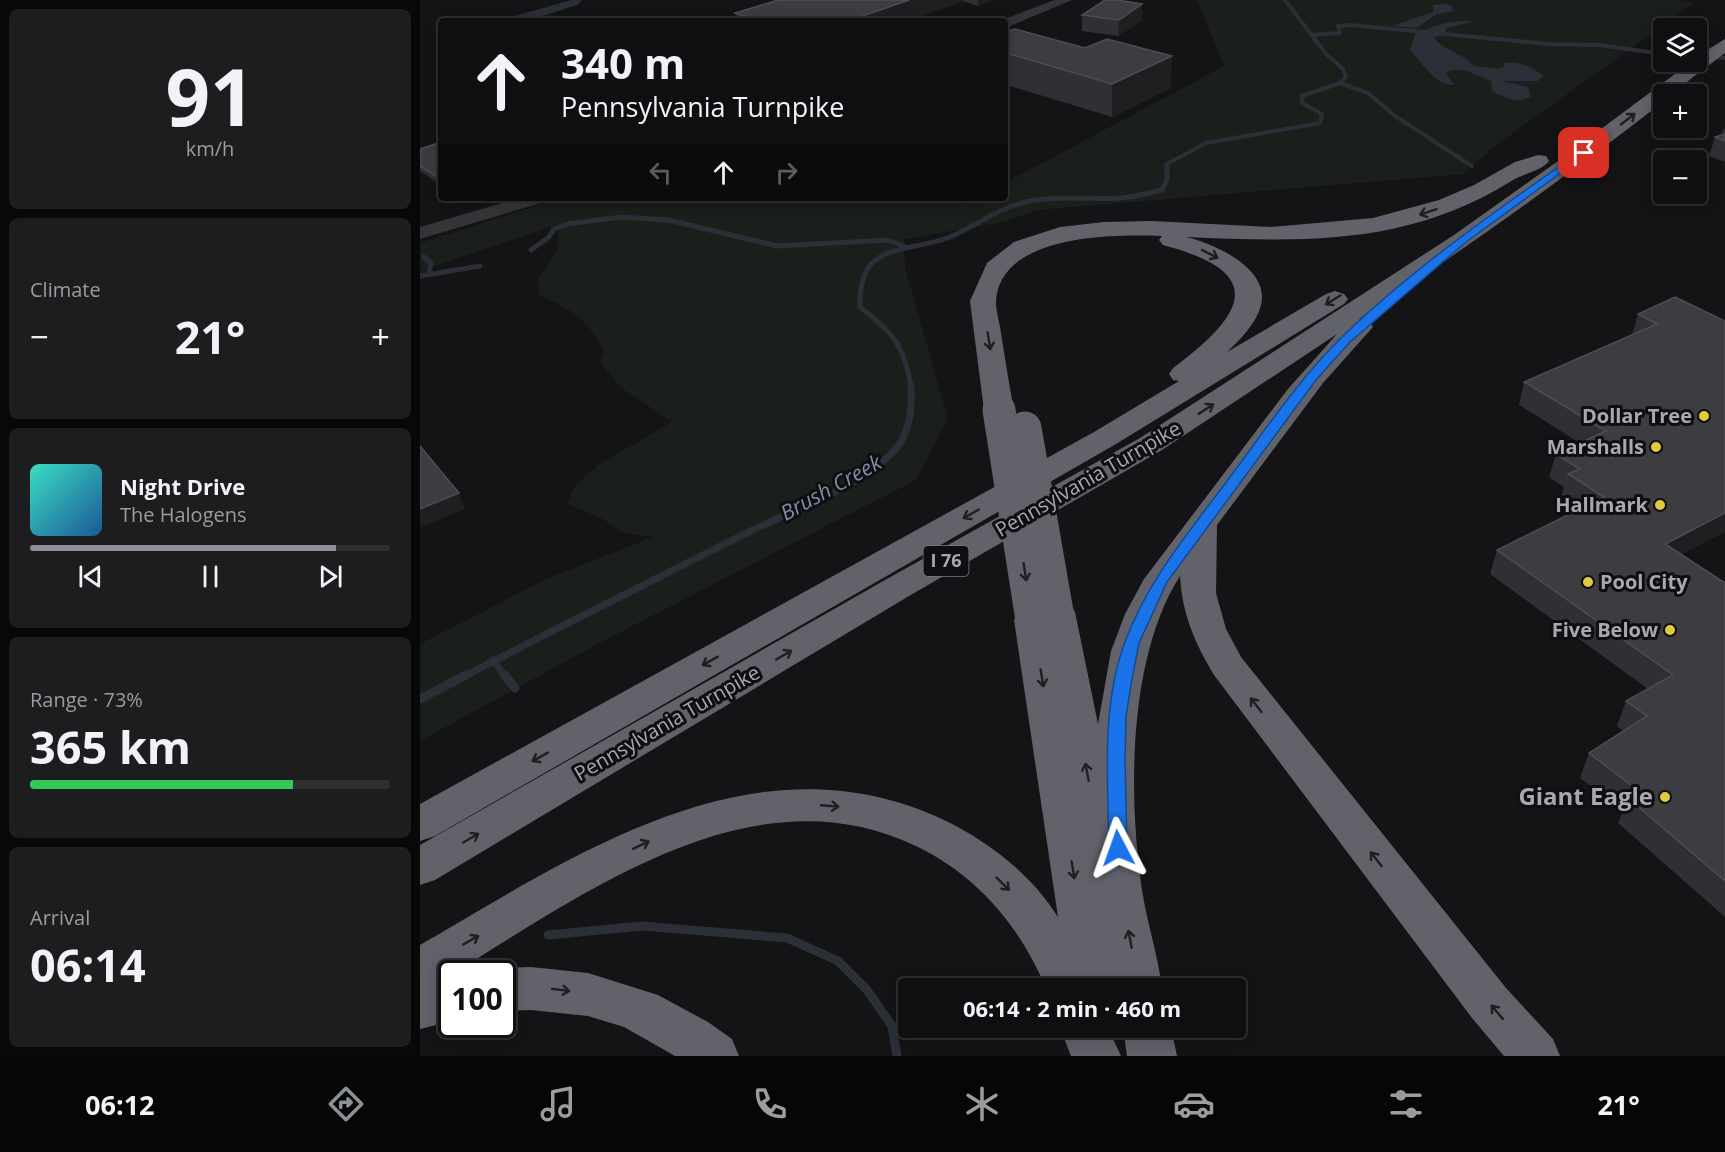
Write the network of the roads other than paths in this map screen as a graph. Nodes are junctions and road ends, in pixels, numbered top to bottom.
1 (1066, 0) edge
2 (1008, 22) edge
3 (1725, 25) edge
4 (1707, 38) edge
5 (1725, 44) edge
6 (1662, 72) edge
7 (1554, 150) junction
8 (528, 201) edge
9 (420, 233) edge
10 (1462, 240) junction
11 (1010, 407) junction
12 (1022, 485) junction
13 (1202, 526) junction
14 (1045, 616) junction
15 (420, 824) edge
16 (420, 867) edge
17 (1120, 889) junction
18 (420, 969) edge
19 (1064, 978) edge
20 (1091, 978) edge
21 (1137, 978) edge
22 (516, 989) edge
23 (438, 1002) edge
24 (420, 1007) edge
25 (1088, 1038) edge
26 (1098, 1038) edge
27 (1149, 1038) edge
28 (714, 1056) edge
29 (1096, 1056) edge
30 (1101, 1056) edge
31 (1152, 1056) edge
32 (1535, 1056) edge

1 - 2 street
3 - 4 highway
10 -> 5 highway, Pennsylvania Turnpike / I 76
6 - 7 highway, Pennsylvania Turnpike / I 76
7 -> 11 highway
7 -> 12 highway, Pennsylvania Turnpike / I 76
8 - 9 street
10 - 13 highway
16 -> 10 highway, Pennsylvania Turnpike / I 76
11 -> 12 highway
11 - 14 highway, bridge
12 -> 15 highway, Pennsylvania Turnpike / I 76
13 - 17 highway
32 -> 13 highway
17 -> 14 highway
14 -> 20 highway
21 -> 17 highway
18 -> 19 highway
22 -> 28 highway
23 - 24 highway
25 - 29 highway
26 - 30 highway
27 - 31 highway

